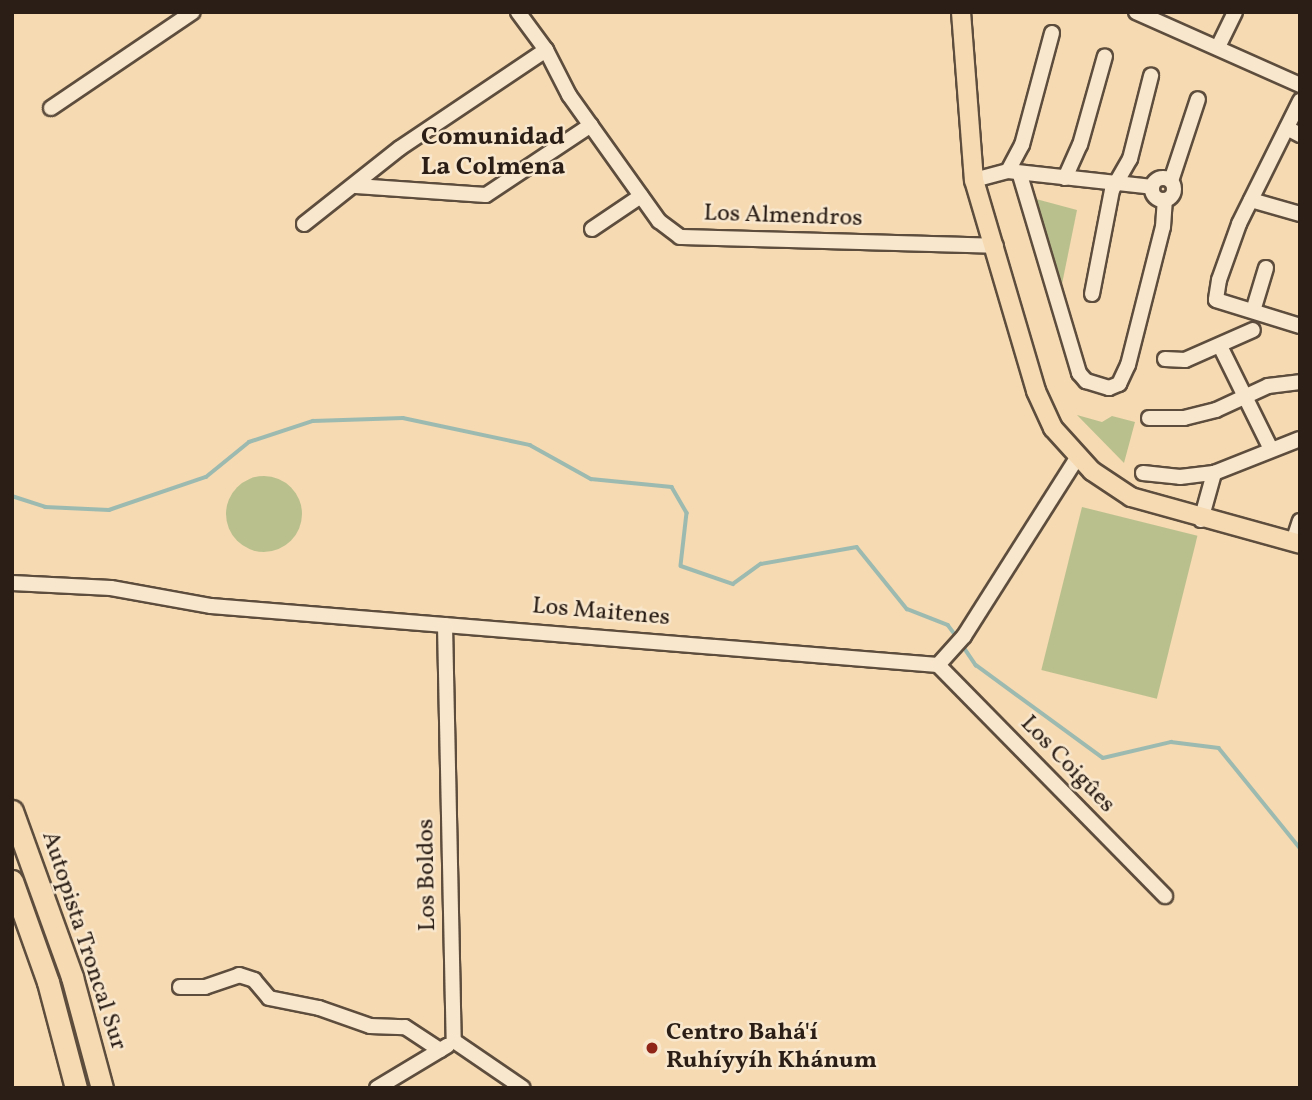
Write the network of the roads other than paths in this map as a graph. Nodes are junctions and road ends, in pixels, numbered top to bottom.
1 (193, 12) edge
2 (518, 12) edge
3 (961, 12) edge
4 (1136, 12) edge
5 (1235, 12) edge
6 (1052, 33) dead end
7 (1218, 47) junction
8 (546, 50) junction
9 (1105, 56) dead end
10 (1151, 76) dead end
11 (1300, 85) edge
12 (1198, 99) dead end
13 (1300, 102) edge
14 (51, 107) dead end
15 (591, 125) junction
16 (1293, 132) edge
17 (1014, 173) junction
18 (1065, 178) junction
19 (974, 180) junction
20 (1171, 181) junction
21 (1114, 183) junction
22 (356, 186) junction
23 (1152, 187) junction
24 (641, 196) junction
25 (1165, 200) junction
26 (1251, 200) junction
27 (1300, 215) edge
28 (304, 224) dead end
29 (592, 229) dead end
30 (996, 247) junction
31 (1266, 268) dead end
32 (1093, 294) dead end
33 (1252, 311) junction
34 (1300, 326) edge
35 (1253, 330) dead end
36 (1220, 346) junction
37 (1165, 359) dead end
38 (1300, 382) edge
39 (1245, 396) junction
40 (1149, 418) dead end
41 (1300, 439) edge
42 (1271, 449) junction
43 (1077, 458) junction
44 (1143, 473) dead end
45 (1214, 473) junction
46 (1200, 520) junction
47 (1300, 521) edge
48 (1296, 543) edge
49 (12, 583) edge
50 (445, 625) junction
51 (938, 665) junction
52 (12, 811) edge
53 (12, 881) edge
54 (1165, 896) dead end
55 (180, 987) dead end
56 (454, 1041) junction
57 (440, 1050) junction
58 (76, 1088) edge
59 (102, 1088) edge
60 (377, 1088) edge
61 (523, 1088) edge

1 - 14 street
2 - 8 street, Los Almendros
3 - 19 main road
4 - 7 street
5 - 7 street
6 - 17 street
7 - 11 street
8 - 15 street, Los Almendros
8 - 22 street
9 - 18 street
10 - 21 street
12 - 20 street
13 - 16 street
15 - 22 street
15 - 24 street, Los Almendros
16 - 26 street
17 - 18 street
17 - 19 street
17 - 25 street
18 - 21 street
19 - 30 main road
20 - 23 street
20 - 25 street
21 - 23 street
21 - 32 street
22 - 28 street
23 - 25 street
24 - 29 street
24 - 30 street, Los Almendros
26 - 27 street
26 - 33 street
30 - 43 main road
31 - 33 street
33 - 34 street
35 - 36 street
36 - 37 street
36 - 39 street
38 - 39 street
39 - 40 street
39 - 42 street
41 - 42 street
42 - 45 street
43 - 46 main road
43 - 51 street
44 - 45 street
45 - 46 street
46 - 48 main road
47 - 48 street
49 - 50 street, Los Maitenes
50 - 51 street, Los Maitenes
50 - 56 street, Los Boldos
51 - 54 street, Los Coigûes
52 - 59 highway, Autopista Troncal Sur
53 - 58 highway, Autopista Troncal Sur
55 - 57 street
56 - 57 street
56 - 61 street
57 - 60 street

